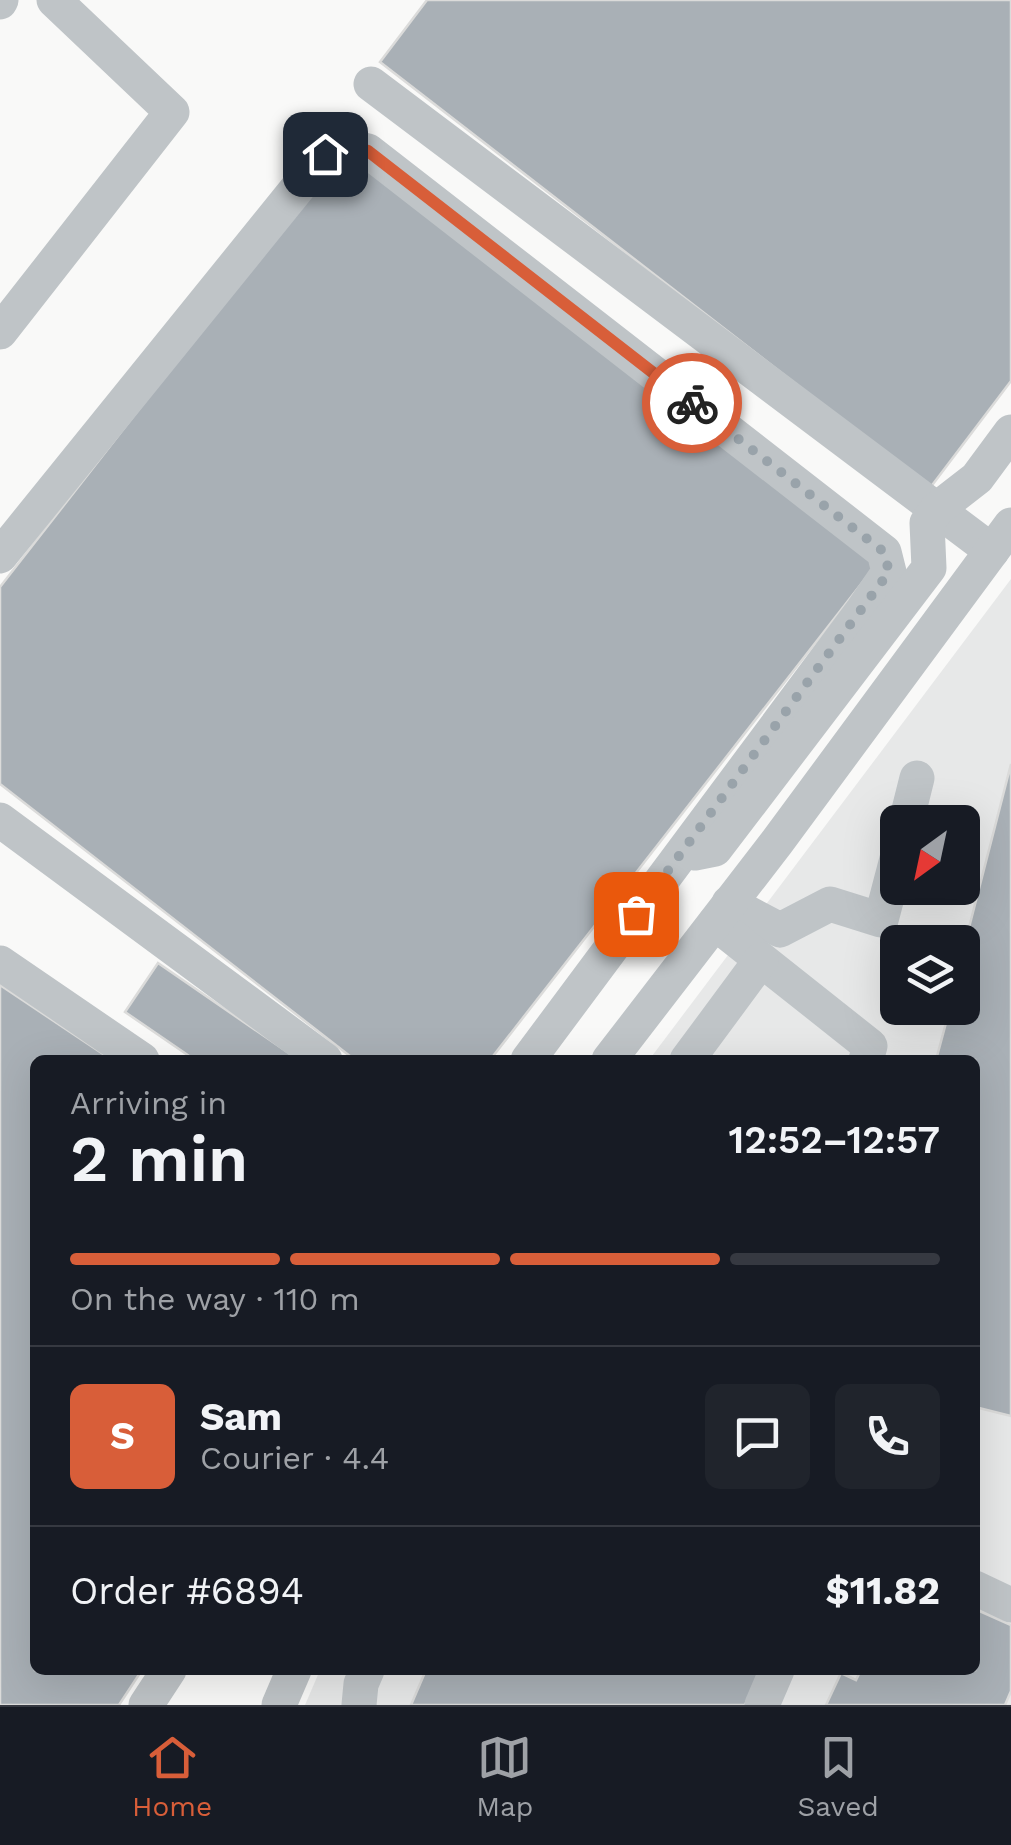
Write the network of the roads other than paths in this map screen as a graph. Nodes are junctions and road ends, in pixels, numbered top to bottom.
1 (54, 0) edge
2 (371, 84) dead end
3 (0, 332) edge
4 (1011, 432) edge
5 (937, 509) junction
6 (1002, 538) edge
7 (0, 556) edge
8 (916, 778) dead end
9 (910, 805) edge
10 (0, 820) edge
11 (680, 856) junction
12 (886, 905) edge
13 (722, 913) junction
14 (761, 960) junction
15 (0, 963) edge
16 (135, 1055) edge
17 (318, 1055) edge
18 (532, 1055) edge
19 (613, 1055) edge
20 (691, 1055) edge
21 (867, 1055) edge
22 (980, 1590) edge
23 (1011, 1604) edge
24 (166, 1675) edge
25 (292, 1675) edge
26 (364, 1675) edge
27 (775, 1675) edge
28 (146, 1705) edge
29 (279, 1705) edge
30 (358, 1705) edge
31 (762, 1705) edge

1 - 3 street
2 - 5 street
4 - 5 street
5 - 6 street
5 - 11 street
6 - 13 street
7 - 11 street
8 - 9 street
10 - 17 street
11 - 18 street
12 - 13 street
13 - 14 street
13 - 19 street
14 - 20 street
14 - 21 street
15 - 16 street
22 - 23 street
24 - 28 street
25 - 29 street
26 - 30 street
27 - 31 street

